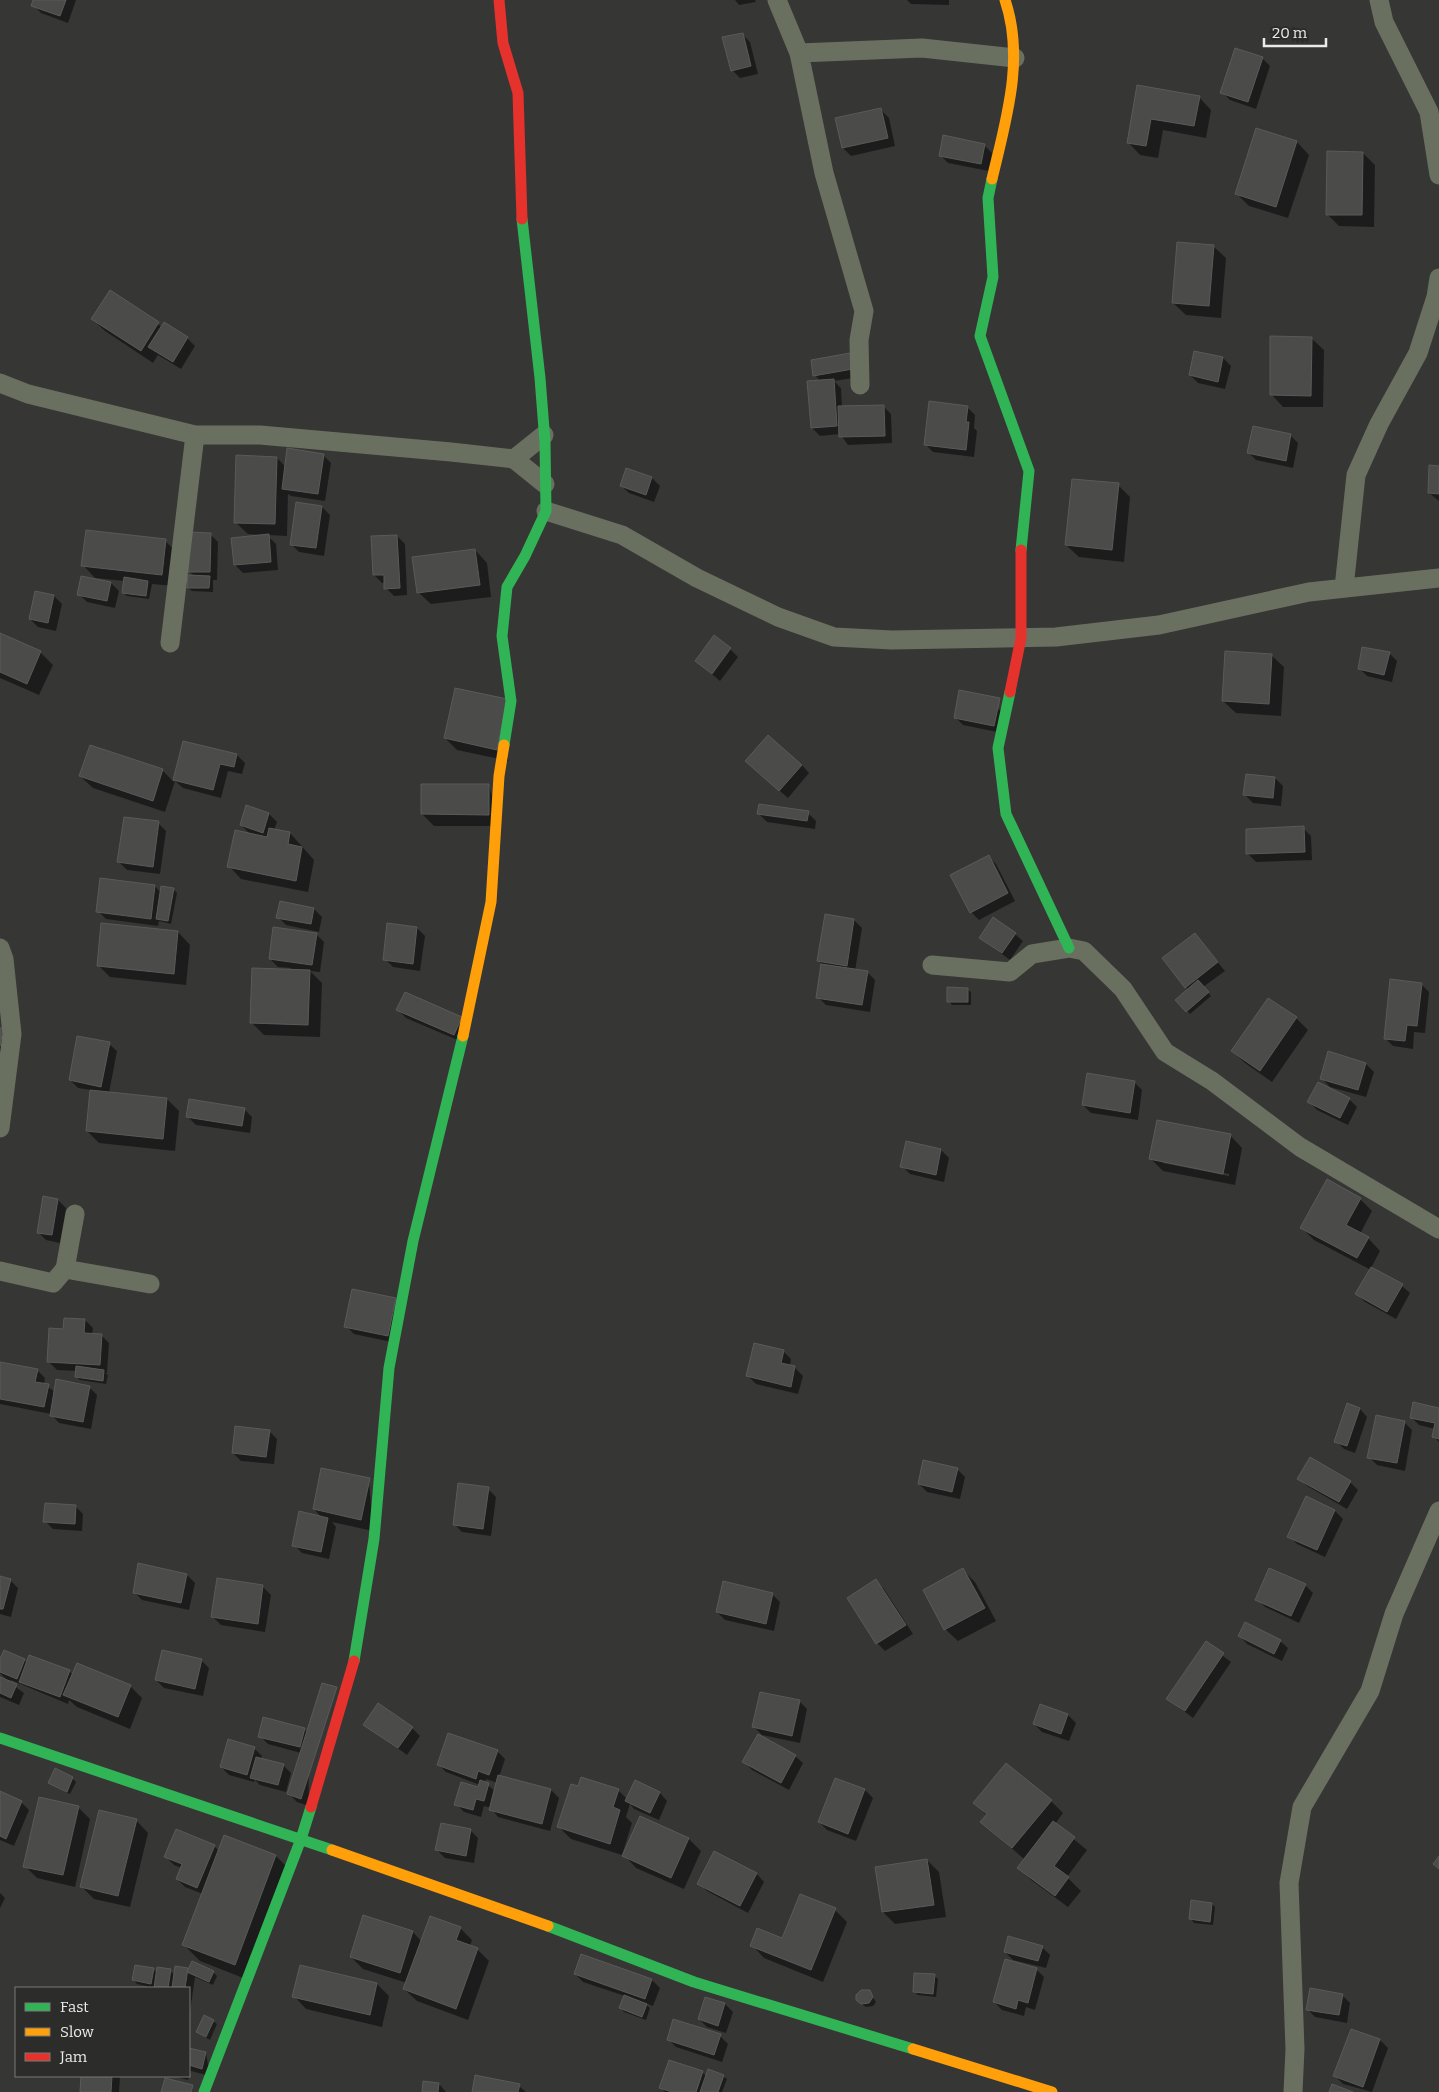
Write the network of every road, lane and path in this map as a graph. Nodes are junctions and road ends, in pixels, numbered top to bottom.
1 (499, 0) edge
2 (777, 0) edge
3 (1005, 0) edge
4 (1379, 0) edge
5 (799, 53) junction
6 (1015, 58) junction
7 (1439, 175) edge
8 (1439, 278) edge
9 (0, 383) edge
10 (860, 385) dead end
11 (195, 435) junction
12 (544, 435) junction
13 (514, 459) junction
14 (545, 484) junction
15 (546, 511) junction
16 (1439, 578) edge
17 (1344, 588) junction
18 (1021, 638) junction
19 (170, 643) dead end
20 (0, 948) edge
21 (1069, 948) junction
22 (932, 965) dead end
23 (0, 1128) edge
24 (75, 1214) dead end
25 (1439, 1229) edge
26 (65, 1268) junction
27 (0, 1271) edge
28 (150, 1284) dead end
29 (1439, 1510) edge
30 (0, 1738) edge
31 (301, 1839) junction
32 (204, 2092) edge
33 (1052, 2092) edge
34 (1293, 2092) edge

1 - 12 street
2 - 5 street
3 - 6 street
4 - 7 street
5 - 6 street
5 - 10 street
6 - 18 street
8 - 17 street
9 - 11 street
11 - 13 street
11 - 19 street
12 - 13 street
12 - 14 street
13 - 14 street
14 - 15 street
15 - 18 street
15 - 31 street
16 - 17 street
17 - 18 street
18 - 21 street
20 - 23 street
21 - 22 street
21 - 25 street
24 - 26 street
26 - 27 street
26 - 28 street
29 - 34 street
30 - 31 street
31 - 32 street
31 - 33 street

